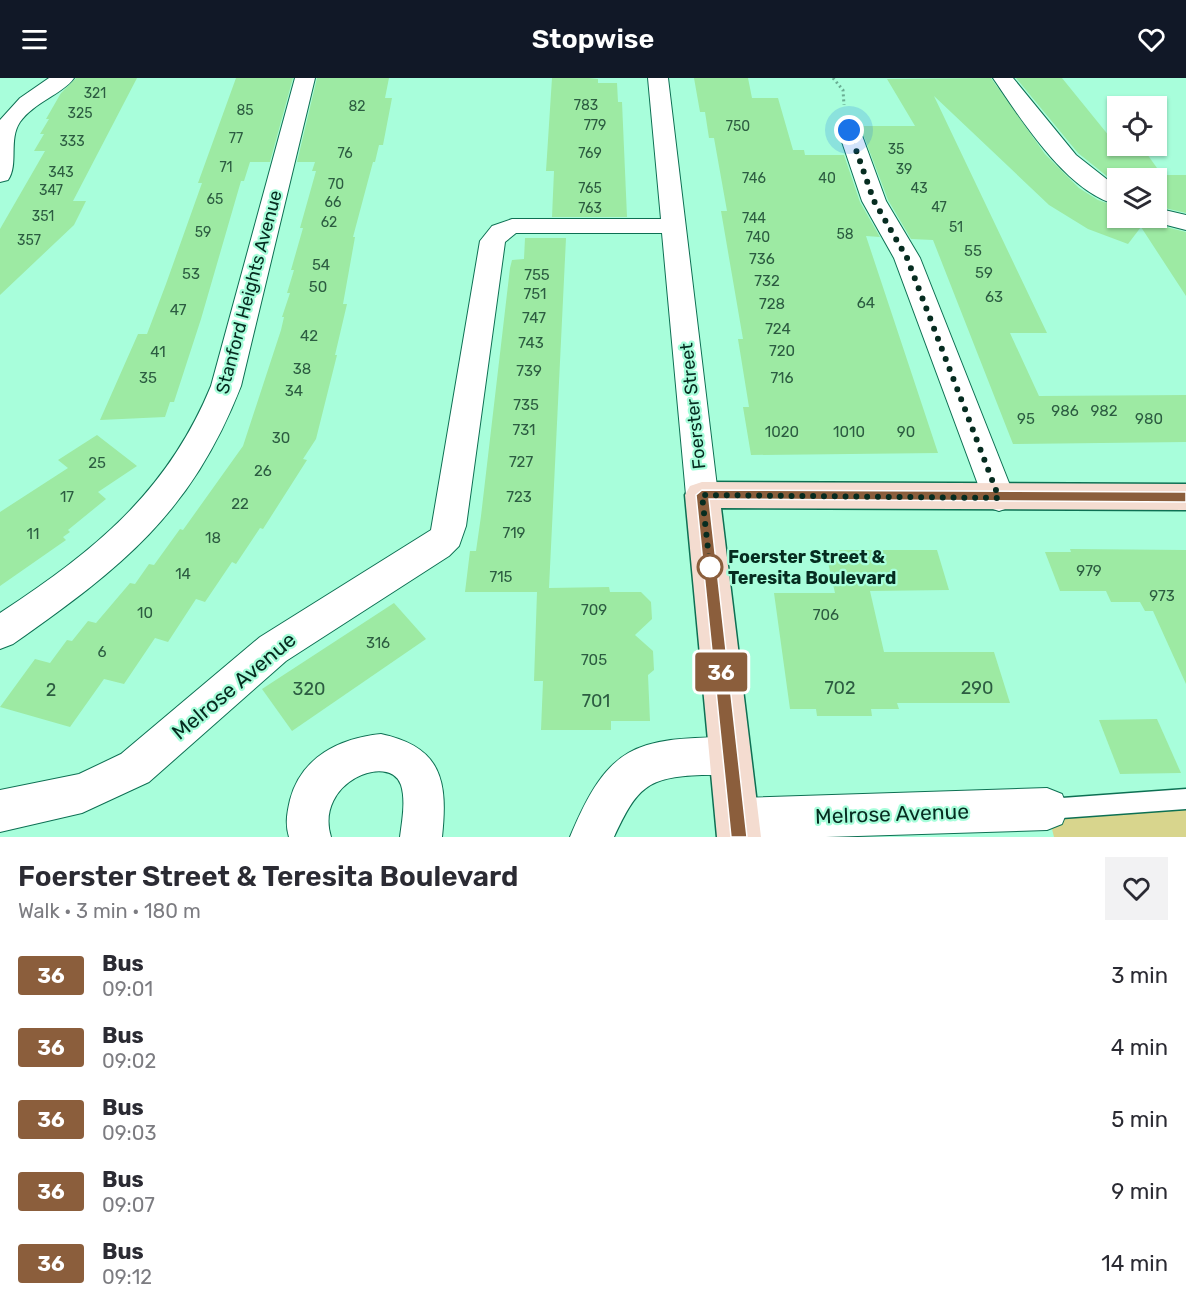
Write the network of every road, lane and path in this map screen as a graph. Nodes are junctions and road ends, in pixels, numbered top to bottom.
1 (64, 78) edge
2 (305, 78) edge
3 (658, 78) edge
4 (1002, 78) edge
5 (849, 130) dead end
6 (0, 176) edge
7 (1107, 191) edge
8 (1167, 218) edge
9 (1186, 223) edge
10 (674, 226) junction
11 (702, 495) junction
12 (1186, 497) edge
13 (999, 498) junction
14 (0, 633) edge
15 (730, 756) junction
16 (1186, 799) edge
17 (1047, 809) joint
18 (0, 811) edge
19 (738, 828) edge
20 (310, 837) edge
21 (421, 837) edge
22 (591, 837) edge

1 - 6 street
2 - 14 street, Stanford Heights Avenue
3 - 10 street, Foerster Street
4 - 7 street
5 - 13 street
8 - 9 street
10 - 11 street, Foerster Street
10 - 18 street, Melrose Avenue
11 - 13 street
11 - 15 street, Foerster Street
12 - 13 street
15 - 19 street, Foerster Street
15 - 22 street
16 - 17 lane
17 - 19 street, Melrose Avenue
20 - 21 street

